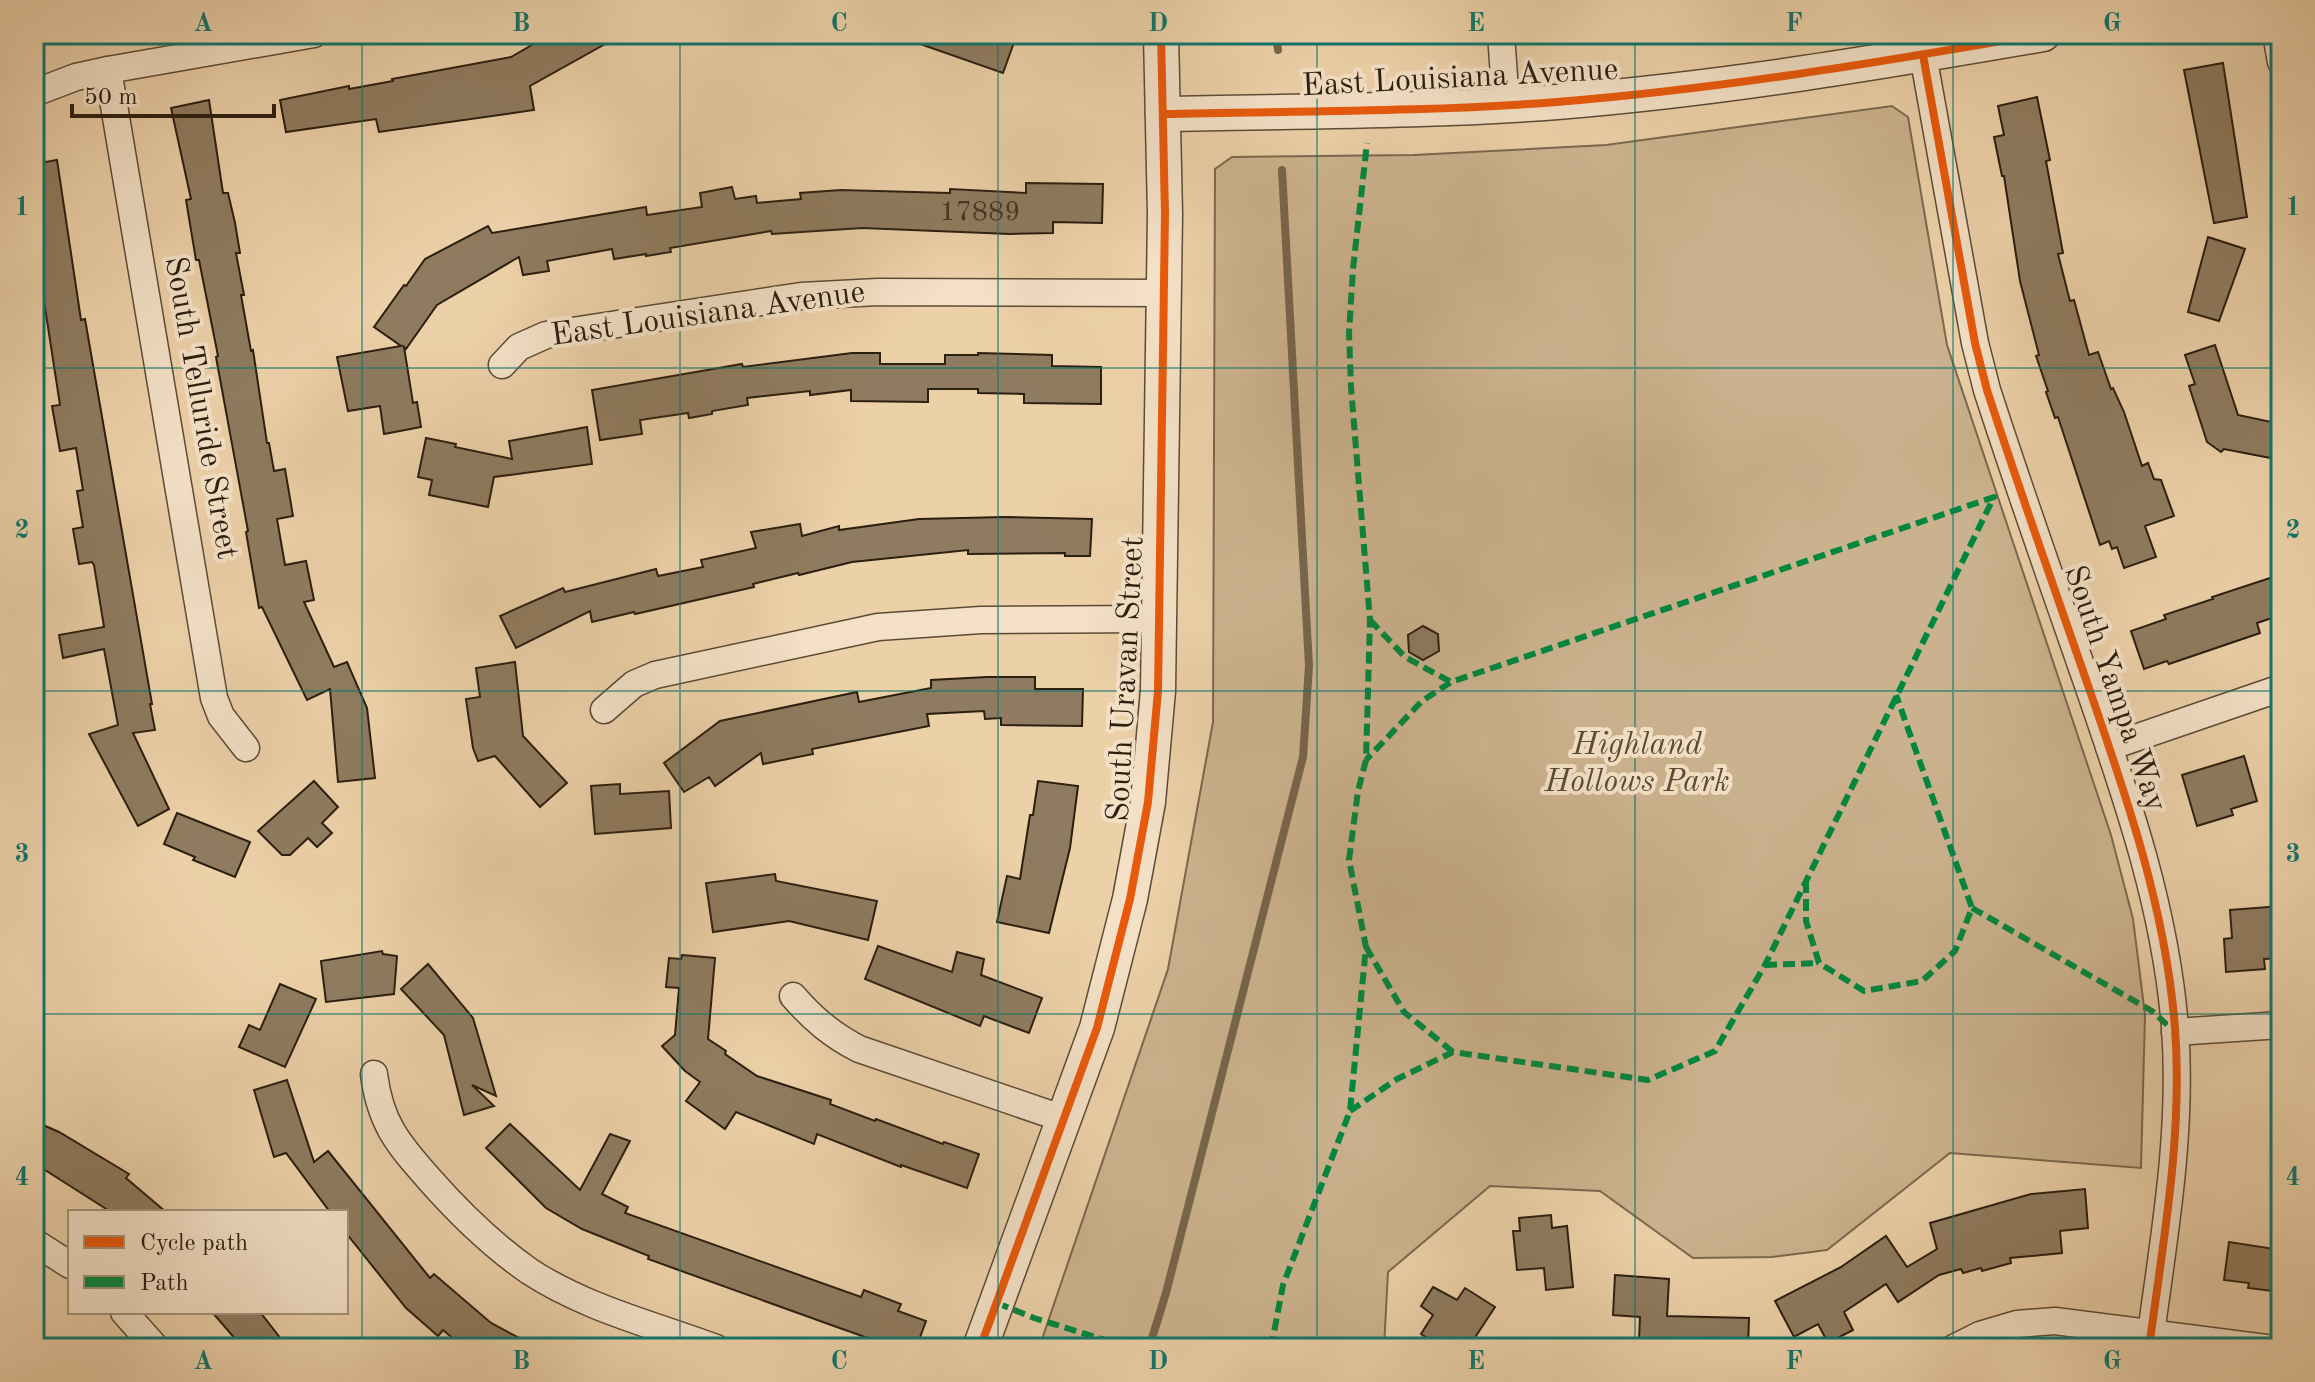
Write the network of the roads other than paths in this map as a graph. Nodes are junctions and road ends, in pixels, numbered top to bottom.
1 (314, 34) edge
2 (1161, 34) edge
3 (1501, 34) edge
4 (2043, 34) edge
5 (2276, 34) edge
6 (1923, 55) junction
7 (2281, 62) edge
8 (108, 70) junction
9 (34, 93) edge
10 (1506, 105) junction
11 (1163, 114) junction
12 (1164, 293) junction
13 (502, 365) dead end
14 (1158, 619) junction
15 (2281, 688) edge
16 (604, 710) dead end
17 (2109, 747) junction
18 (246, 748) dead end
19 (793, 996) dead end
20 (2281, 1025) edge
21 (2175, 1032) junction
22 (374, 1074) dead end
23 (1064, 1119) junction
24 (34, 1242) edge
25 (68, 1264) edge
26 (126, 1314) edge
27 (2150, 1340) edge
28 (156, 1348) edge
29 (716, 1348) edge
30 (980, 1348) edge
31 (1954, 1348) edge
32 (2266, 1348) edge

1 - 8 street
2 - 11 street, South Uravan Street
3 - 10 street
4 - 6 street, East Louisiana Avenue
5 - 7 street
6 - 10 street, East Louisiana Avenue
6 - 17 street, South Yampa Way
8 - 9 street
8 - 18 street, South Telluride Street
10 - 11 street, East Louisiana Avenue
11 - 12 street, South Uravan Street
12 - 13 street, East Louisiana Avenue
12 - 14 street, South Uravan Street
14 - 16 street
14 - 23 street, South Uravan Street
15 - 17 street
17 - 21 street, South Yampa Way
19 - 23 street
20 - 21 street
21 - 27 street, South Yampa Way
22 - 29 street
23 - 30 street, South Uravan Street
24 - 25 street
26 - 28 street
27 - 31 street
27 - 32 street

